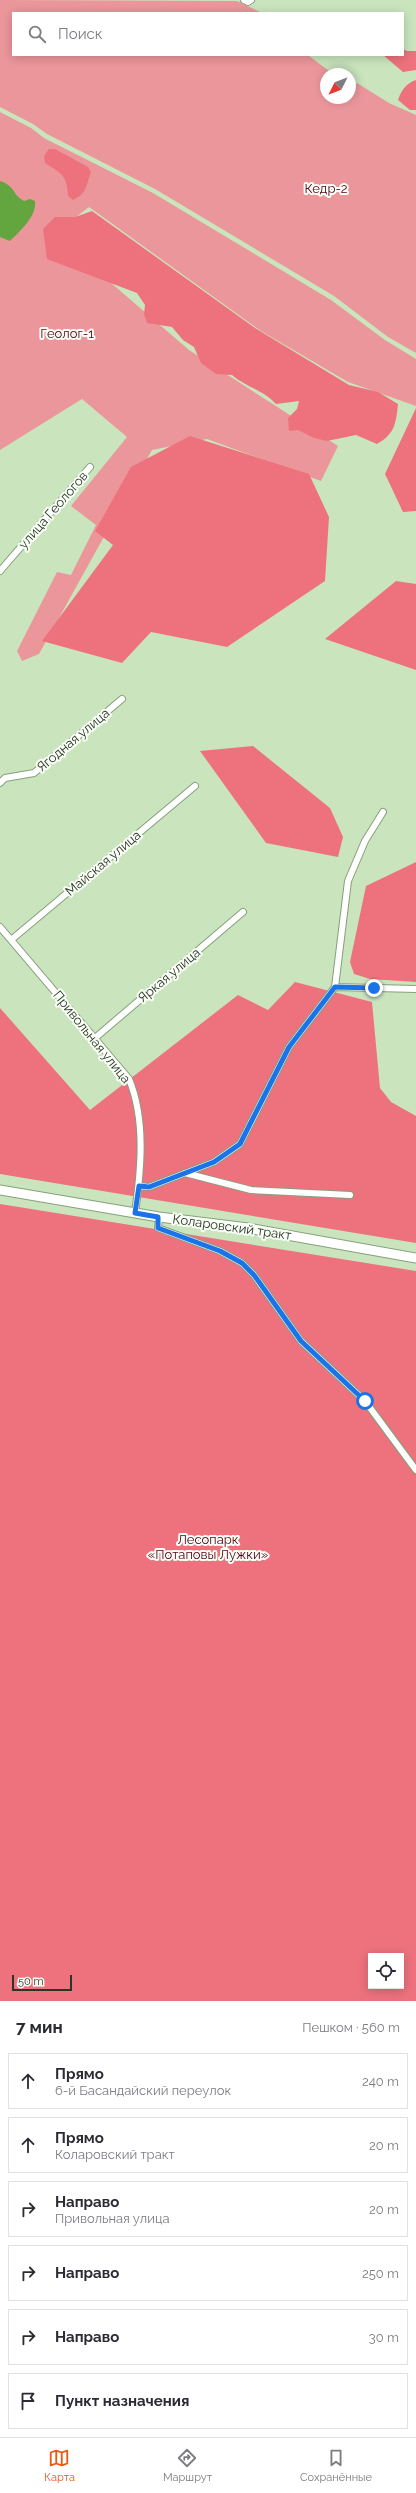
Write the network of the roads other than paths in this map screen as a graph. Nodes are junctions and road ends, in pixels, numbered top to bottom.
1 (244, 0) edge
2 (251, 0) edge
3 (90, 467) dead end
4 (0, 571) edge
5 (122, 699) dead end
6 (0, 783) edge
7 (195, 786) dead end
8 (383, 812) dead end
9 (243, 912) dead end
10 (0, 927) edge
11 (12, 940) junction
12 (335, 987) junction
13 (416, 989) edge
14 (95, 1038) junction
15 (185, 1174) junction
16 (139, 1186) junction
17 (0, 1190) edge
18 (350, 1195) dead end
19 (135, 1213) junction
20 (158, 1217) junction
21 (416, 1258) edge
22 (416, 1470) edge

1 - 2 street
3 - 4 street, улица Геологов
5 - 6 street, Ягодная улица
7 - 11 street, Майская улица
8 - 12 street
9 - 14 street, Яркая улица
10 - 11 street, Привольная улица
11 - 14 street, Привольная улица
12 - 13 street
12 - 15 street
14 - 16 street, Привольная улица
15 - 16 street
15 - 18 street
16 - 19 street, Привольная улица
17 - 19 street, Коларовский тракт
19 - 20 street, Коларовский тракт
20 - 21 street, Коларовский тракт
20 - 22 street

